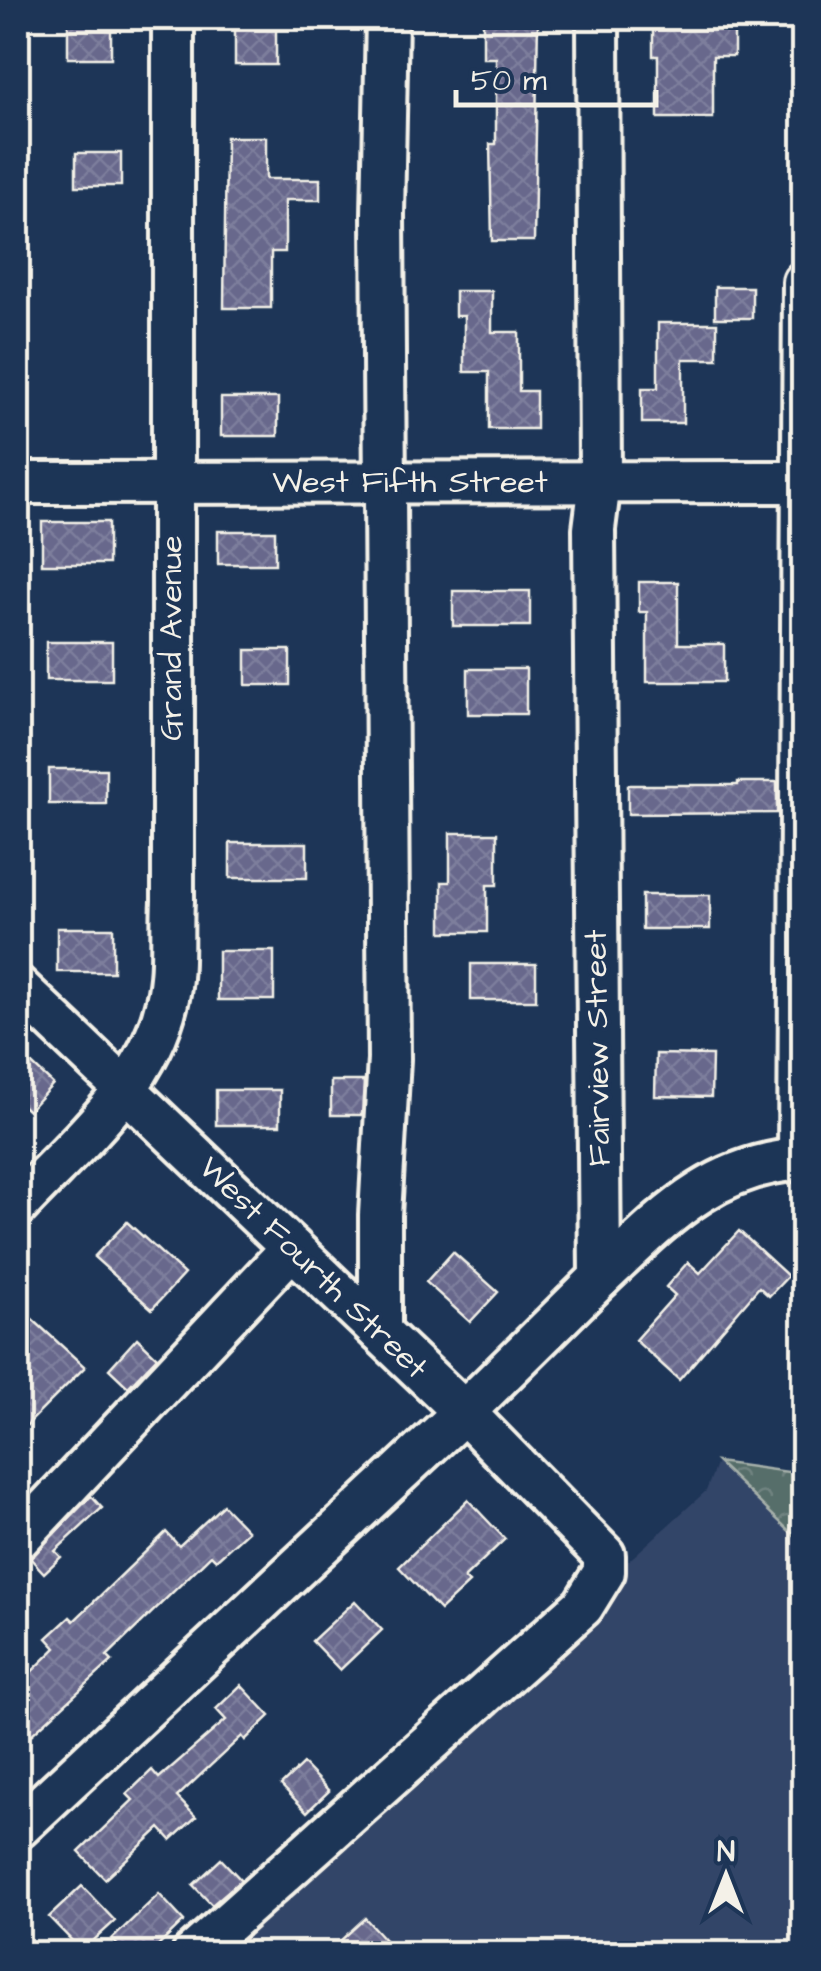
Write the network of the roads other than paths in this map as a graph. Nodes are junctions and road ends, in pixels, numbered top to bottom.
1 (173, 18) edge
2 (386, 18) edge
3 (598, 18) edge
4 (804, 282) edge
5 (170, 481) junction
6 (18, 482) edge
7 (386, 482) junction
8 (600, 482) junction
9 (803, 482) edge
10 (18, 987) edge
11 (126, 1090) junction
12 (801, 1159) edge
13 (18, 1205) edge
14 (292, 1248) junction
15 (600, 1278) junction
16 (380, 1332) junction
17 (464, 1412) junction
18 (18, 1539) edge
19 (18, 1828) edge
20 (194, 1954) edge

1 - 5 street, Grand Avenue
2 - 7 street
3 - 8 street, Fairview Street
4 - 9 street
5 - 6 street, West Fifth Street
5 - 7 street, West Fifth Street
5 - 11 street, Grand Avenue
7 - 8 street, West Fifth Street
7 - 16 street
8 - 9 street, West Fifth Street
8 - 15 street, Fairview Street
9 - 12 street
10 - 11 street, West Fourth Street
11 - 13 street, Grand Avenue
11 - 14 street, West Fourth Street
12 - 15 street
14 - 16 street, West Fourth Street
14 - 18 street
15 - 17 street
16 - 17 street, West Fourth Street
17 - 19 street
17 - 20 street, West Fourth Street

